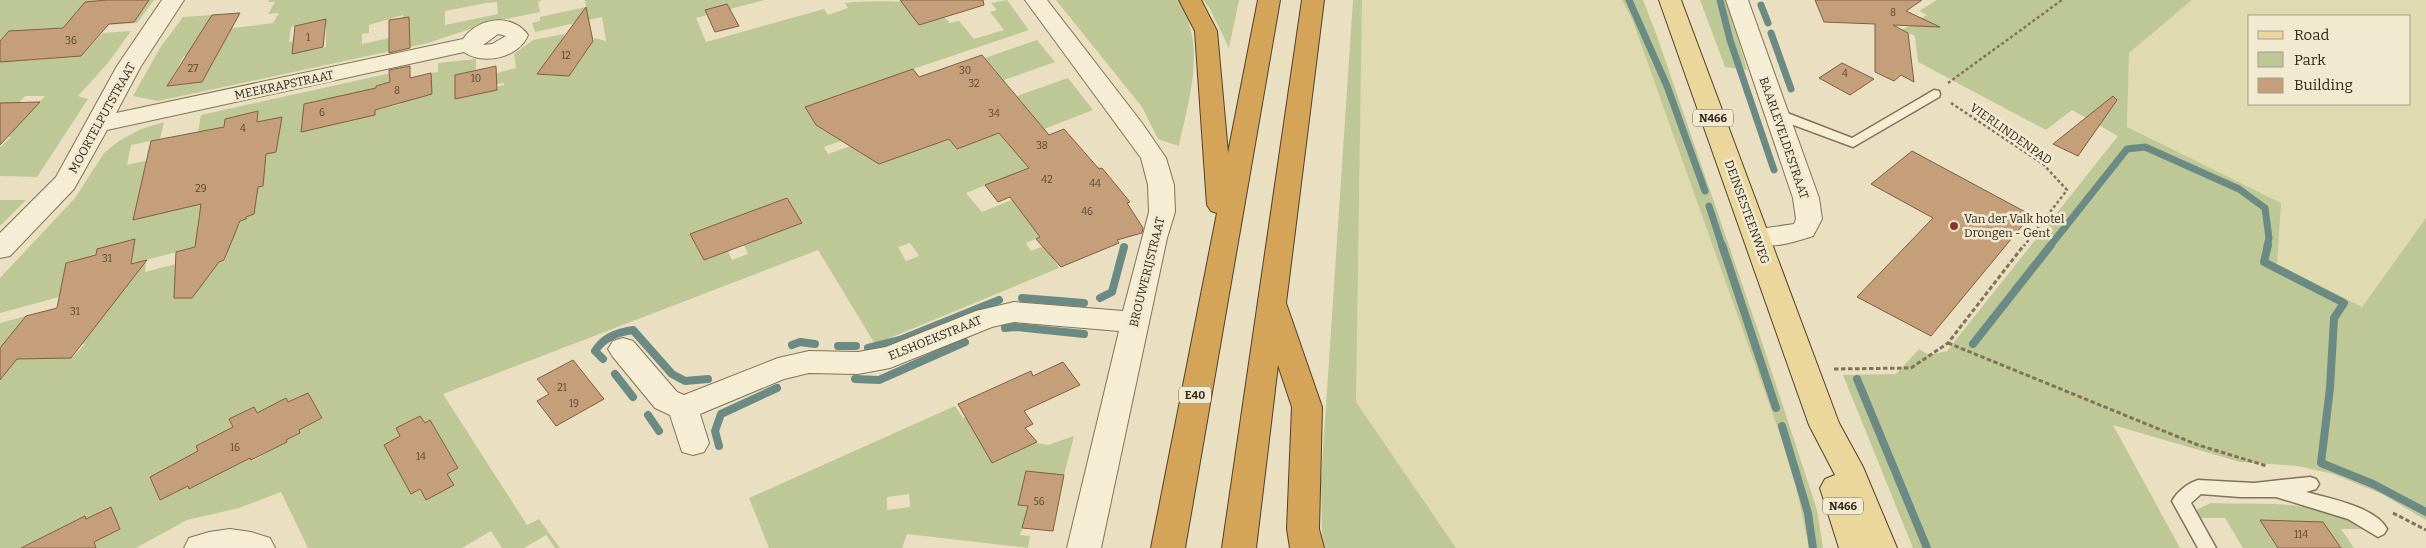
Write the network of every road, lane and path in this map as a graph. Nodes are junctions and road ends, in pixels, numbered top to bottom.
1 (173, 0) edge
2 (1036, 0) edge
3 (1190, 0) edge
4 (1269, 0) edge
5 (1313, 0) edge
6 (1670, 0) edge
7 (1737, 0) edge
8 (2062, 0) edge
9 (471, 44) dead end
10 (1934, 94) junction
11 (1777, 114) junction
12 (97, 125) junction
13 (1756, 237) junction
14 (1223, 242) junction
15 (0, 249) edge
16 (1272, 300) junction
17 (1135, 322) junction
18 (1948, 343) junction
19 (623, 349) dead end
20 (1834, 369) dead end
21 (683, 408) junction
22 (1824, 425) junction
23 (693, 443) dead end
24 (2270, 467) dead end
25 (2310, 484) dead end
26 (2274, 490) junction
27 (2378, 529) dead end
28 (201, 548) edge
29 (258, 548) edge
30 (1084, 548) edge
31 (1168, 548) edge
32 (1239, 548) edge
33 (1307, 548) edge
34 (1856, 548) edge
35 (1880, 548) edge
36 (2207, 548) edge

1 - 12 street, MOORTELPUTSTRAAT
2 - 17 street, BROUWERIJSTRAAT
3 - 14 highway
4 - 14 highway, E40
5 - 16 highway
6 - 13 main road, DEINSESTEENWEG / N466
7 - 11 street, BAARLEVELDESTRAAT
8 - 10 path
9 - 12 street, MEEKRAPSTRAAT
10 - 11 lane
10 - 18 path, VIERLINDENPAD
11 - 13 street, BAARLEVELDESTRAAT
12 - 15 street, MOORTELPUTSTRAAT
13 - 22 main road, DEINSESTEENWEG / N466
14 - 31 highway, E40
16 - 32 highway
16 - 33 highway
17 - 21 street, ELSHOEKSTRAAT
17 - 30 street, BROUWERIJSTRAAT
18 - 20 path, VIERLINDENPAD
18 - 24 path
19 - 21 street
21 - 23 street
22 - 34 main road, DEINSESTEENWEG / N466
22 - 35 main road, DEINSESTEENWEG / N466
25 - 26 lane
26 - 27 lane
26 - 36 lane
28 - 29 street

